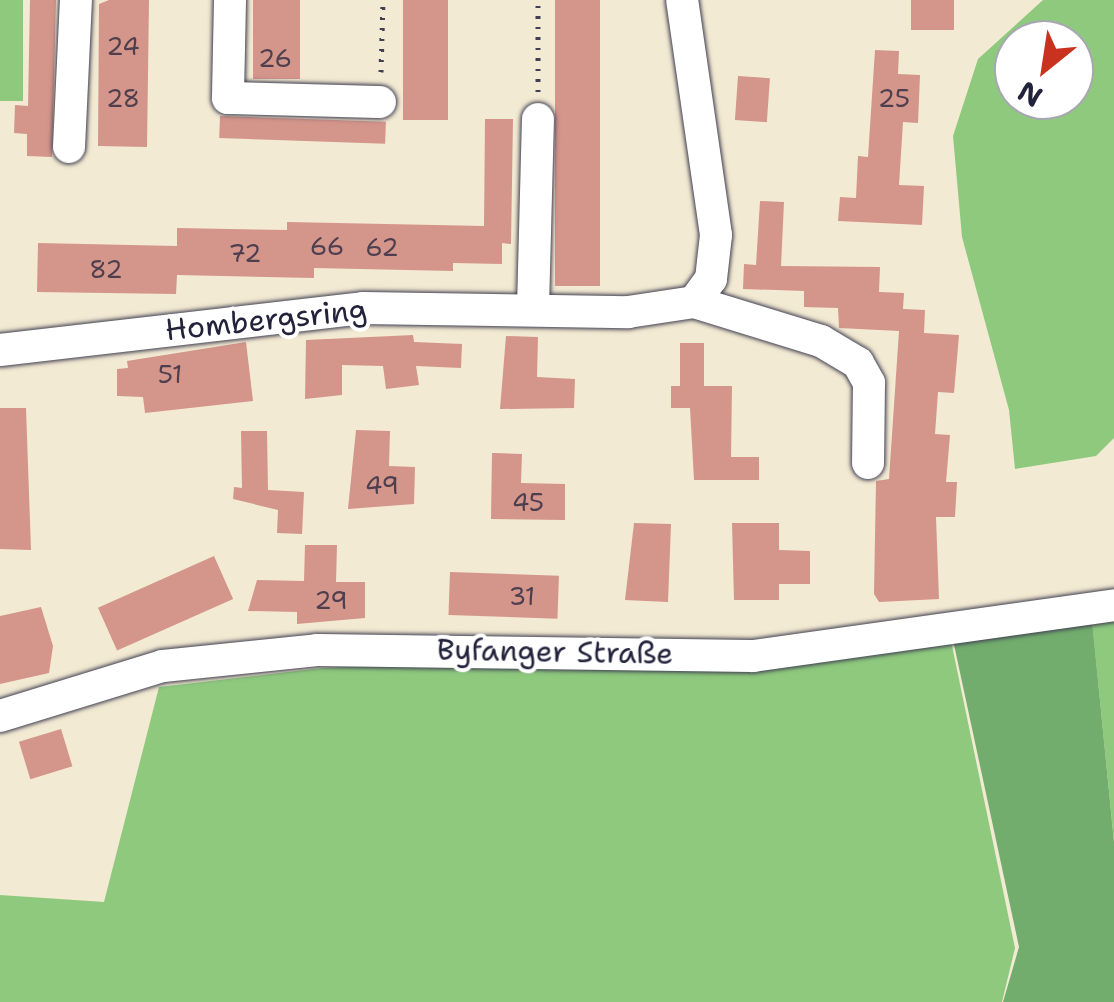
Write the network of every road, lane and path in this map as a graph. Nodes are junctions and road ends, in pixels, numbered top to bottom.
1 (76, 0) edge
2 (230, 0) edge
3 (383, 0) edge
4 (538, 0) edge
5 (682, 0) edge
6 (380, 102) joint
7 (538, 119) joint
8 (69, 147) dead end
9 (694, 302) junction
10 (533, 308) junction
11 (0, 350) edge
12 (868, 463) dead end
13 (1114, 605) edge
14 (0, 716) edge

1 - 8 street
2 - 6 street
3 - 6 path
4 - 7 path
5 - 9 street
7 - 10 street
9 - 10 street, Hombergsring
9 - 12 street, Hombergsring
10 - 11 street, Hombergsring
13 - 14 street, Byfanger Straße

